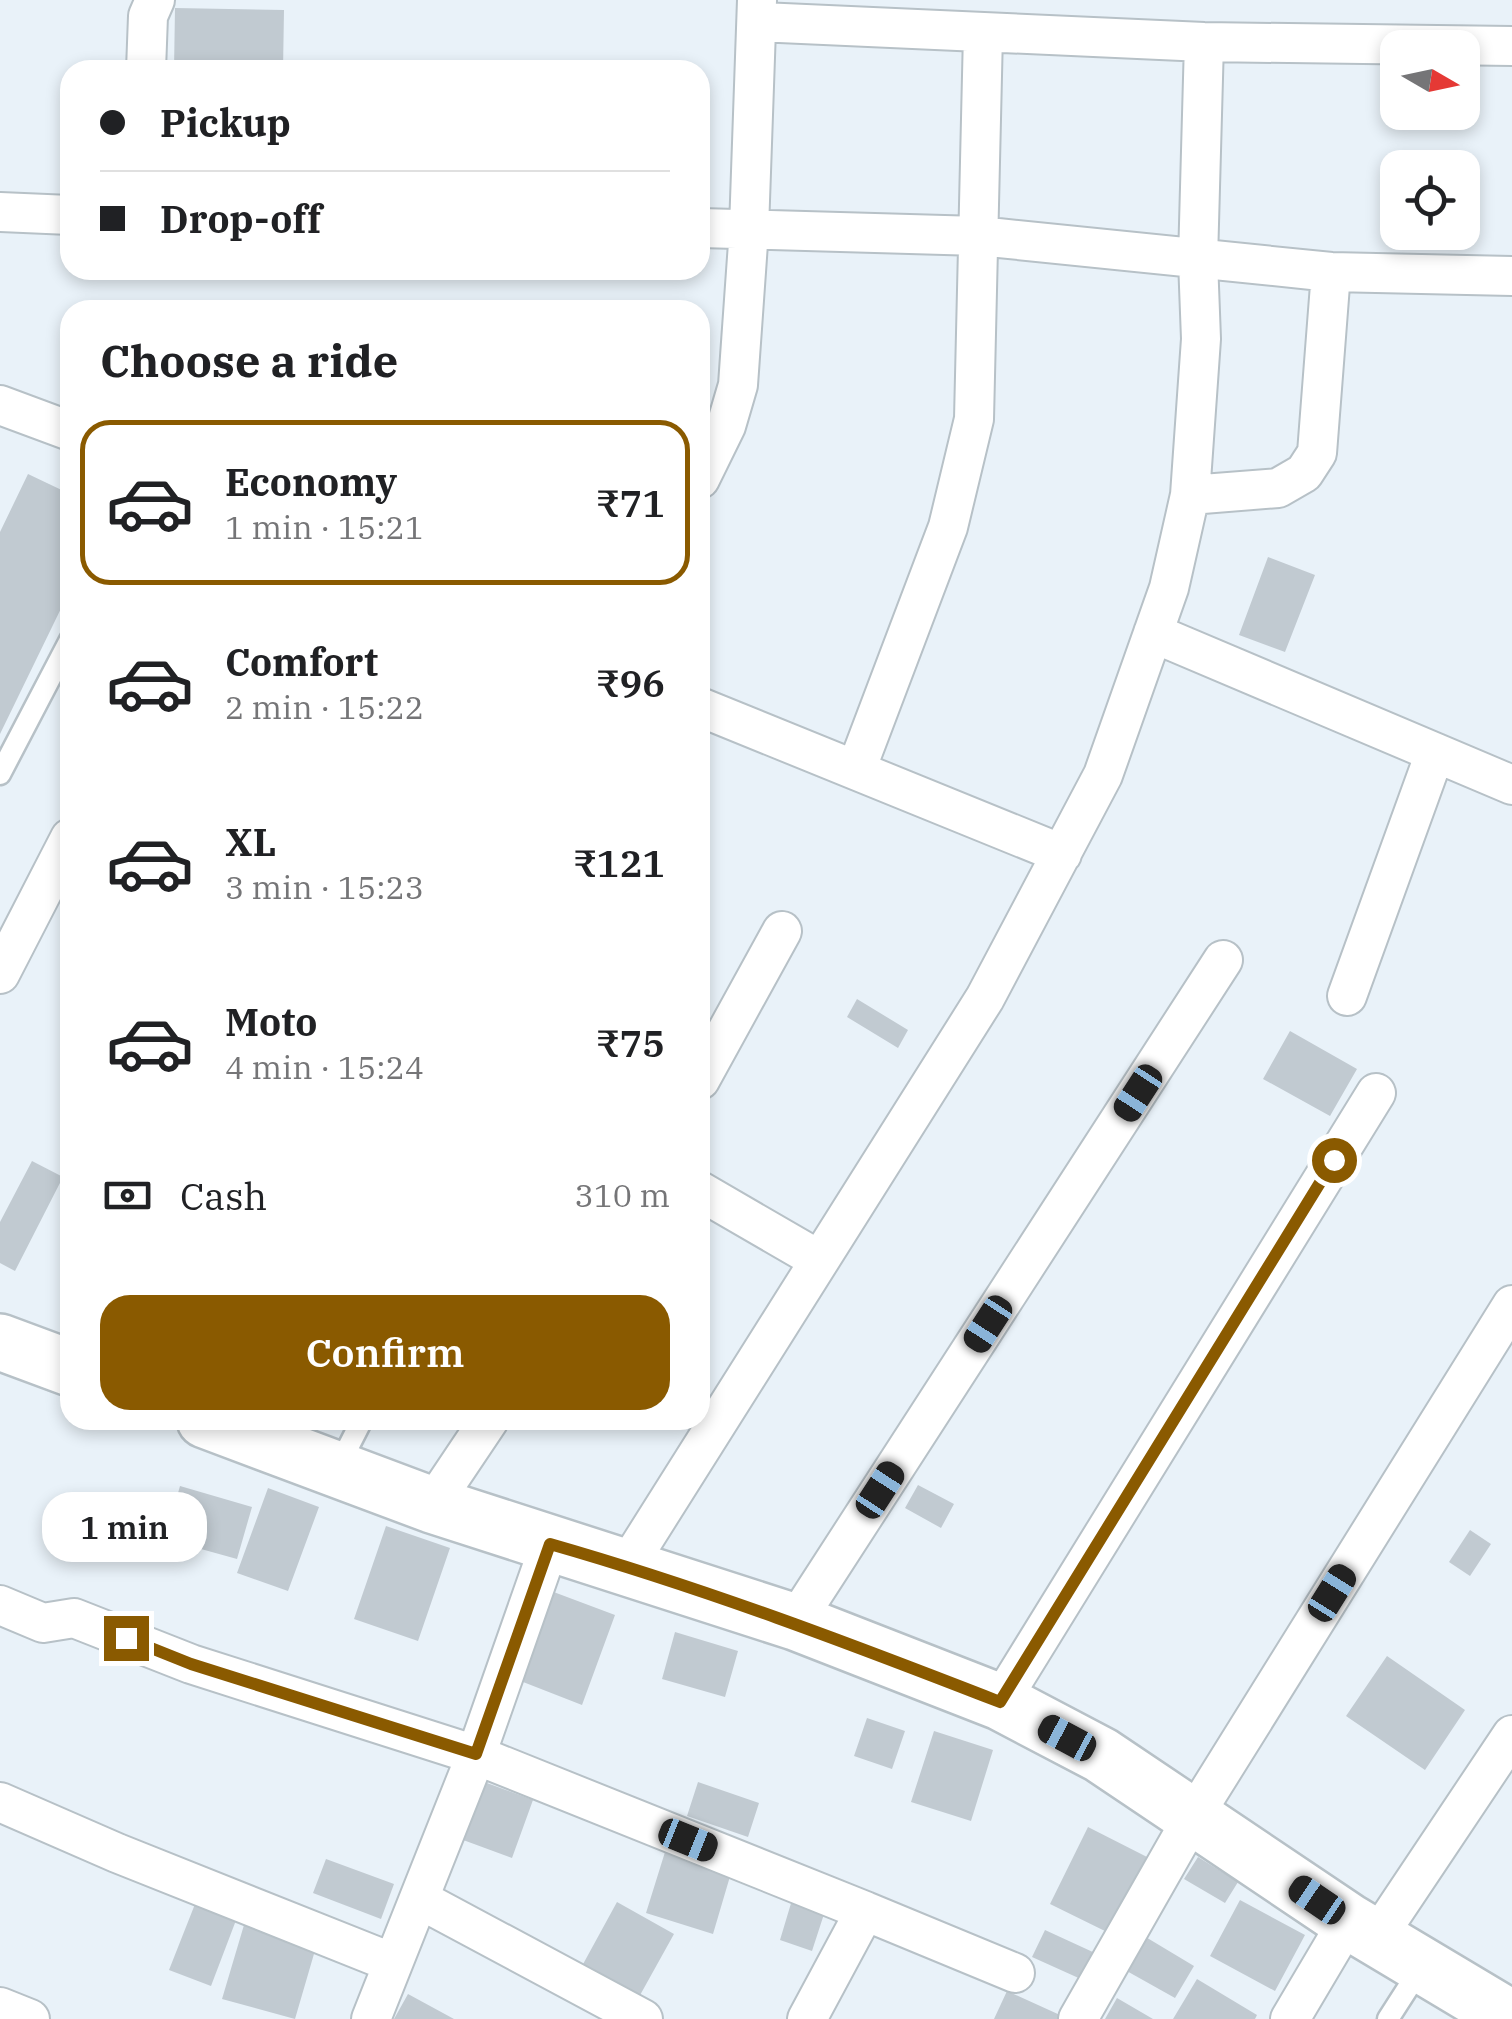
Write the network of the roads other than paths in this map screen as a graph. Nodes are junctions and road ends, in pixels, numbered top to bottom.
1 (155, 0) edge
2 (758, 11) edge
3 (983, 33) junction
4 (1204, 42) junction
5 (1512, 46) edge
6 (146, 60) edge
7 (0, 212) edge
8 (60, 215) edge
9 (710, 228) edge
10 (750, 229) junction
11 (979, 236) junction
12 (1198, 260) junction
13 (1331, 272) junction
14 (1512, 276) edge
15 (4, 415) edge
16 (60, 429) edge
17 (710, 459) edge
18 (1190, 494) junction
19 (1154, 634) junction
20 (60, 659) edge
21 (710, 710) edge
22 (1434, 753) junction
23 (856, 770) junction
24 (0, 774) edge
25 (1512, 785) edge
26 (1062, 854) junction
27 (60, 857) edge
28 (782, 931) dead end
29 (1223, 960) dead end
30 (0, 974) edge
31 (1346, 996) dead end
32 (710, 1062) edge
33 (1376, 1093) dead end
34 (710, 1197) edge
35 (819, 1260) junction
36 (1512, 1305) edge
37 (0, 1342) edge
38 (60, 1364) edge
39 (231, 1430) edge
40 (357, 1430) edge
41 (482, 1430) edge
42 (336, 1470) junction
43 (432, 1505) junction
44 (550, 1544) junction
45 (627, 1566) junction
46 (0, 1605) edge
47 (795, 1622) junction
48 (1000, 1702) junction
49 (1512, 1735) edge
50 (476, 1754) junction
51 (0, 1802) edge
52 (1193, 1818) junction
53 (419, 1899) junction
54 (865, 1911) junction
55 (1362, 1929) junction
56 (393, 1963) junction
57 (1423, 1964) junction
58 (1015, 1972) dead end
59 (0, 2007) edge
60 (1502, 2016) edge
61 (30, 2019) edge
62 (371, 2019) edge
63 (643, 2019) edge
64 (807, 2019) edge
65 (1078, 2019) edge
66 (1290, 2019) edge
67 (1388, 2019) edge

1 - 6 street
2 - 3 street
2 - 10 street
3 - 4 street
3 - 11 street
4 - 5 street
4 - 12 street
7 - 8 street
9 - 10 street
10 - 11 street
10 - 17 street
11 - 12 street
11 - 23 street
12 - 13 street
12 - 18 street
13 - 14 street
13 - 18 street
15 - 16 street
18 - 19 street
19 - 22 street
19 - 26 street
20 - 24 lane
21 - 23 street
22 - 25 street
22 - 31 street
23 - 26 street
26 - 35 street
27 - 30 street
28 - 32 street
29 - 47 street
33 - 48 street
34 - 35 street
35 - 45 street
36 - 52 street
37 - 38 street
39 - 42 street
40 - 42 lane
41 - 43 street
42 - 43 street
43 - 44 street
44 - 45 street
44 - 50 street
45 - 47 street
46 - 50 street
47 - 48 street
48 - 52 street
49 - 55 street
50 - 53 street
50 - 54 street
51 - 56 street
52 - 55 street
52 - 65 street
53 - 56 street
53 - 63 street
54 - 58 street
54 - 64 street
55 - 57 street
55 - 66 street
56 - 62 street
57 - 60 street
57 - 67 lane
59 - 61 street

